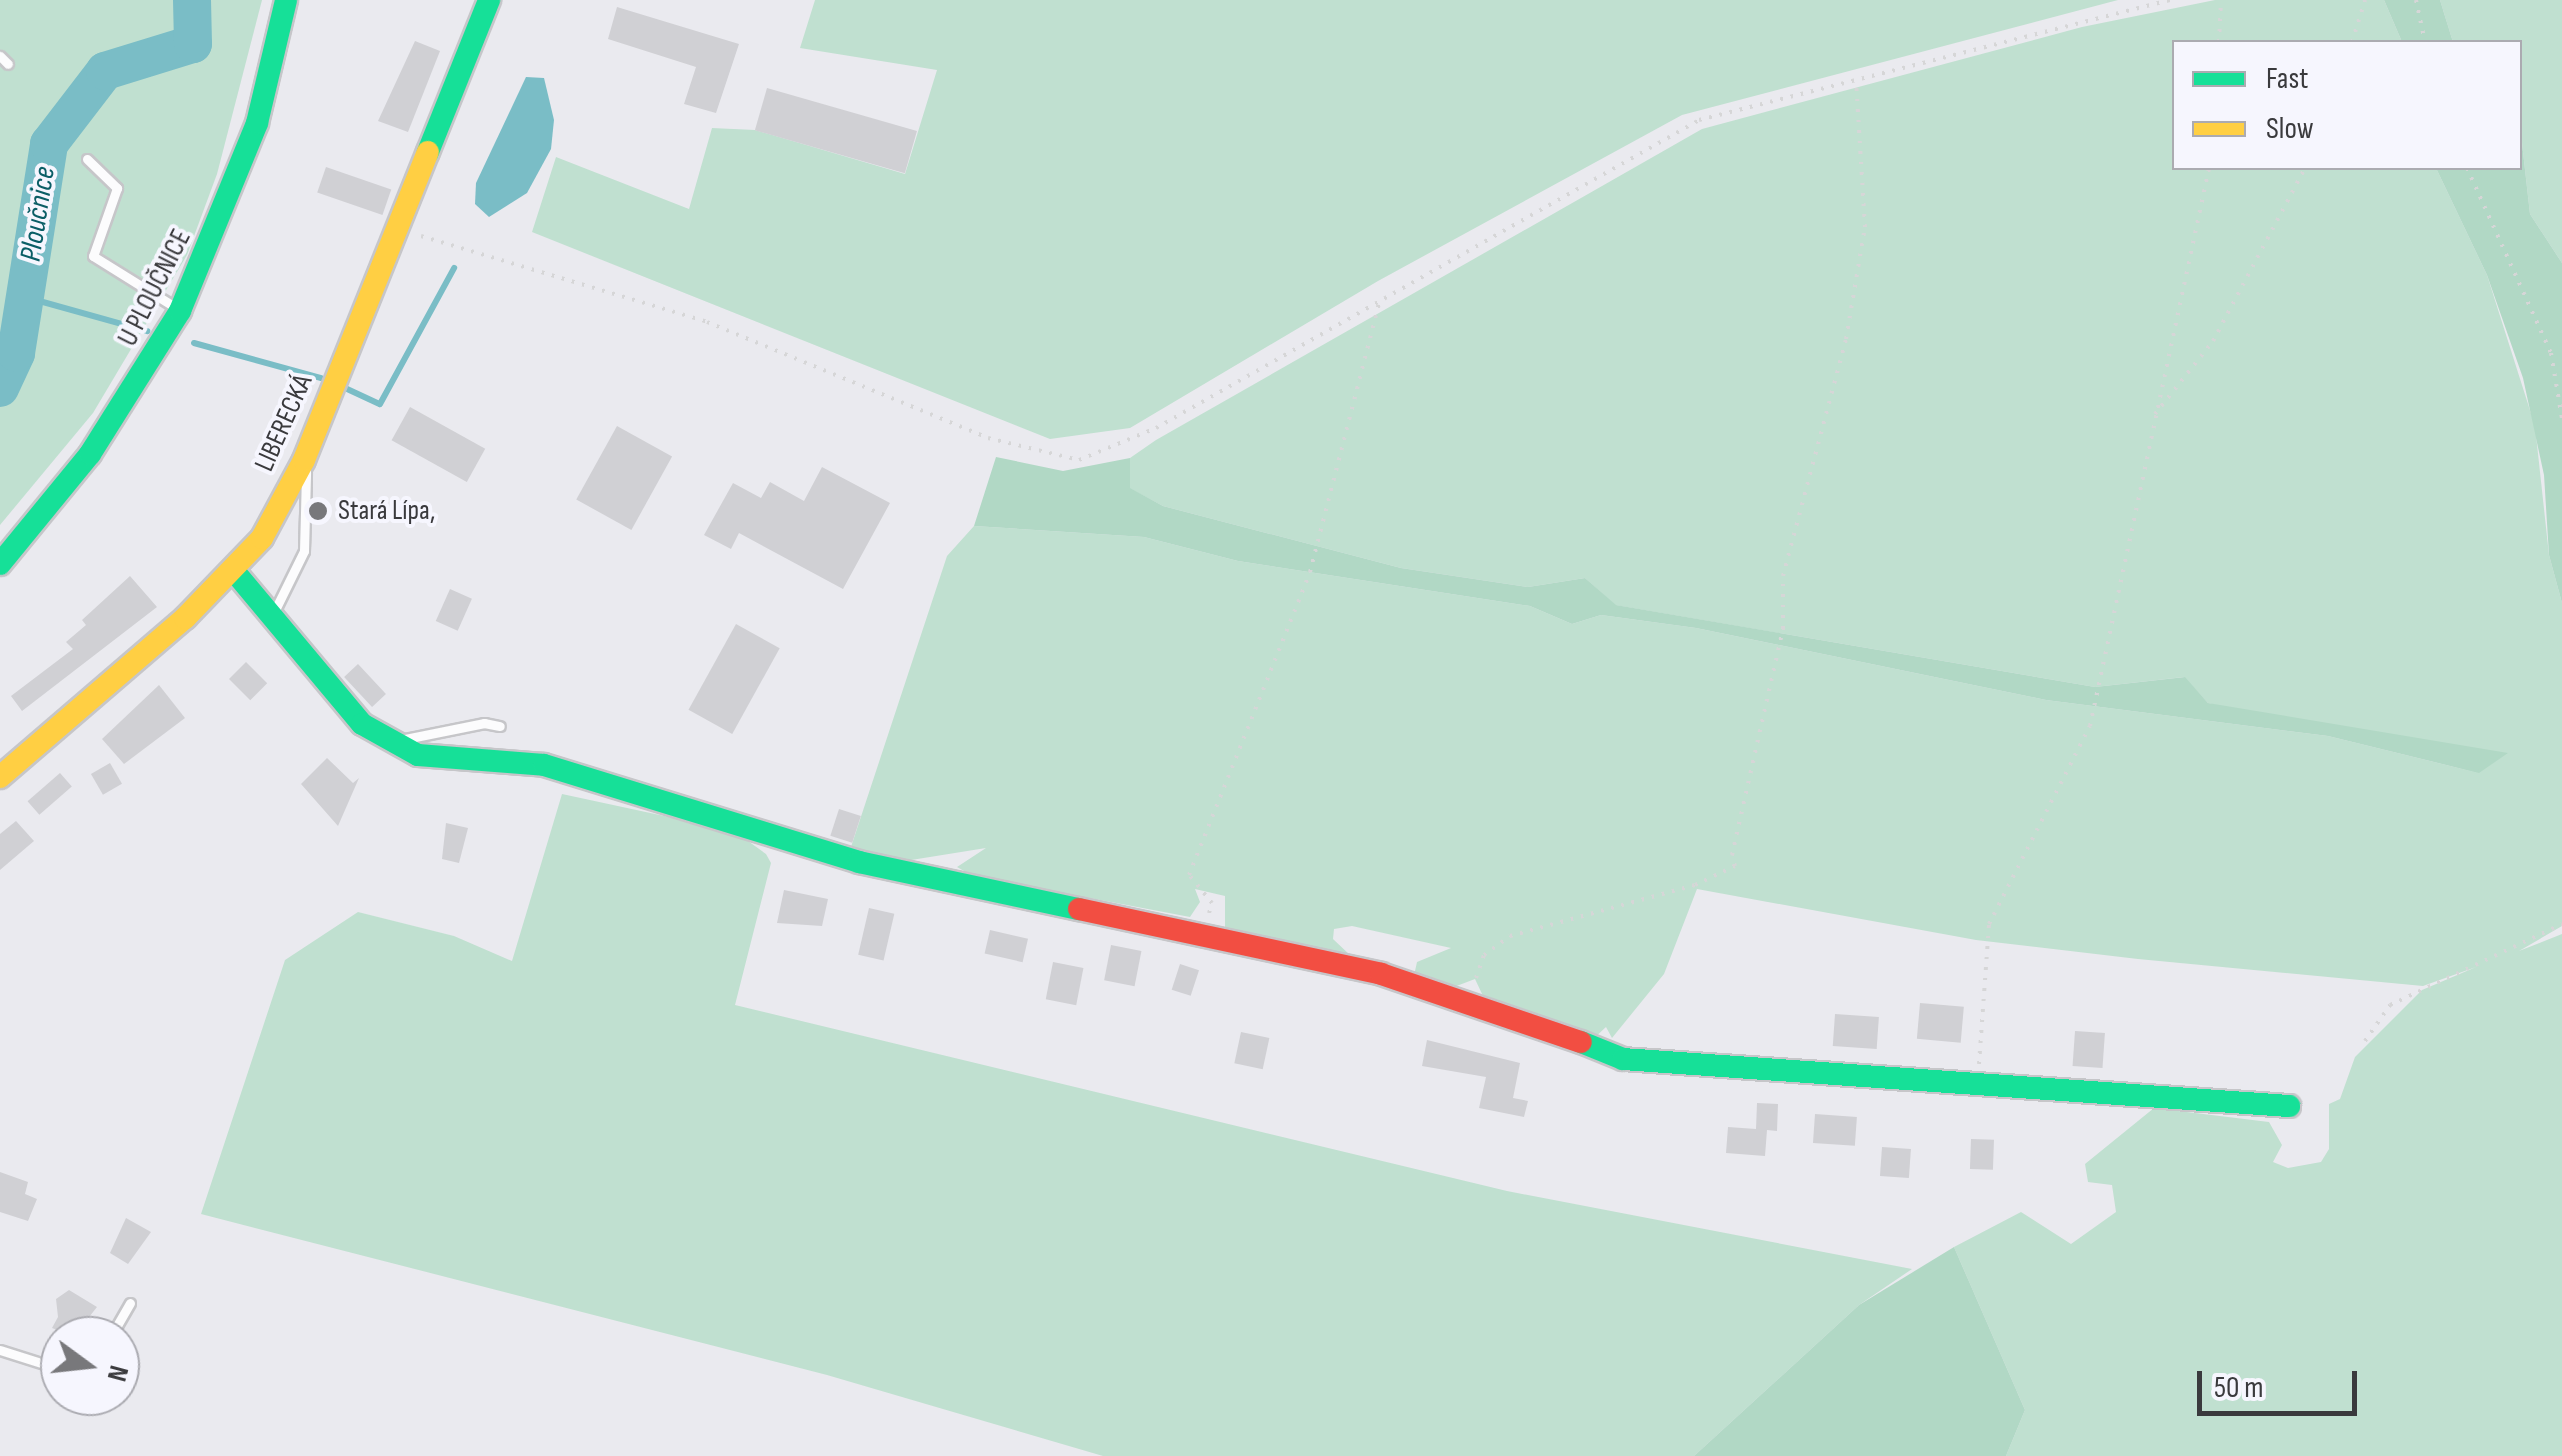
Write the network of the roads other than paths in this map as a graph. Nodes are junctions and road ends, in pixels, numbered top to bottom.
1 (286, 0) edge
2 (489, 0) edge
3 (87, 158) dead end
4 (180, 311) junction
5 (304, 460) junction
6 (0, 564) edge
7 (234, 571) junction
8 (269, 621) junction
9 (500, 726) dead end
10 (386, 739) junction
11 (0, 777) edge
12 (2289, 1106) dead end
13 (130, 1303) dead end
14 (123, 1316) edge
15 (0, 1350) edge
16 (40, 1363) edge

1 - 4 street, U PLOUČNICE
2 - 5 street, LIBERECKÁ
3 - 4 lane
4 - 6 street, U PLOUČNICE
5 - 7 street, LIBERECKÁ
5 - 8 lane
7 - 8 street
7 - 11 street, LIBERECKÁ
8 - 10 street
9 - 10 lane
10 - 12 street
13 - 14 lane
15 - 16 lane

